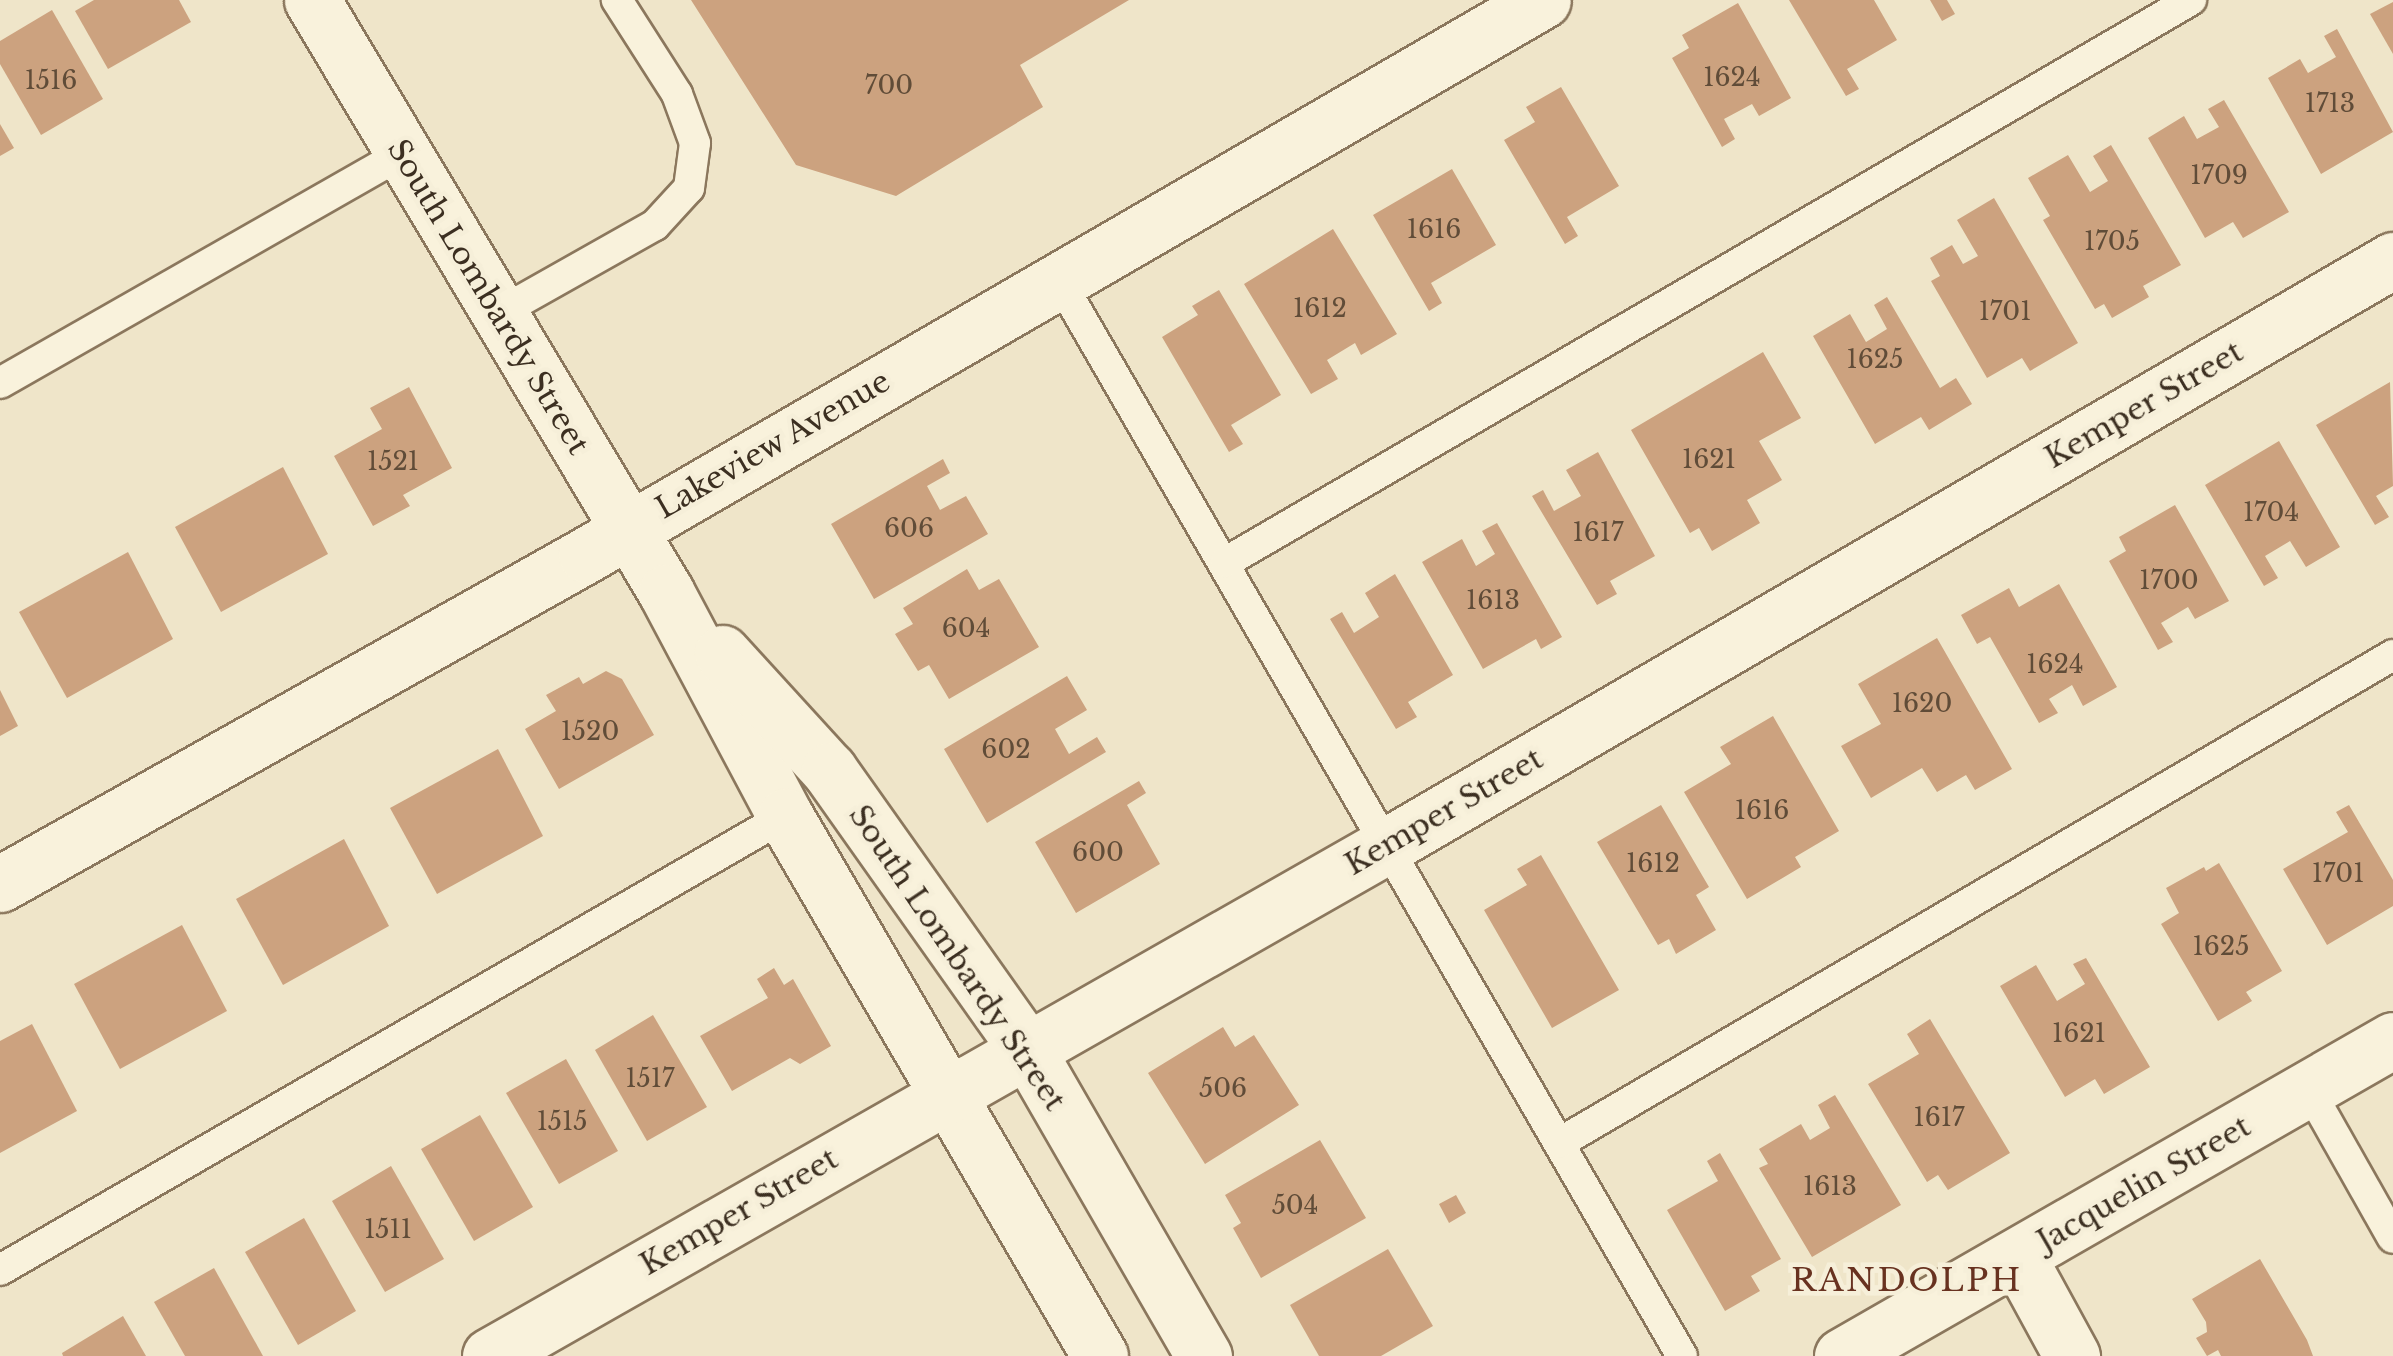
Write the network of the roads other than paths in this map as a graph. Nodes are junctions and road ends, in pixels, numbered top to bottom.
1 (312, 0) edge
2 (617, 0) edge
3 (1543, 0) edge
4 (2191, 0) edge
5 (402, 154) junction
6 (2393, 260) edge
7 (1060, 280) junction
8 (497, 314) junction
9 (0, 383) edge
10 (628, 530) junction
11 (1226, 562) junction
12 (666, 592) junction
13 (2393, 655) edge
14 (785, 816) junction
15 (1388, 845) junction
16 (0, 884) edge
17 (2393, 1040) edge
18 (1026, 1048) junction
19 (2308, 1088) junction
20 (948, 1092) junction
21 (1562, 1142) junction
22 (2393, 1238) edge
23 (2018, 1258) junction
24 (0, 1270) edge
25 (490, 1356) edge
26 (1100, 1356) edge
27 (1204, 1356) edge
28 (1682, 1356) edge
29 (1842, 1356) edge
30 (2072, 1356) edge

1 - 5 street, South Lombardy Street
2 - 8 lane
3 - 7 street, Lakeview Avenue
4 - 11 lane
5 - 8 street, South Lombardy Street
5 - 9 lane
6 - 15 street, Kemper Street
7 - 10 street, Lakeview Avenue
7 - 11 lane
8 - 10 street, South Lombardy Street
10 - 12 street, South Lombardy Street
10 - 16 street, Lakeview Avenue
11 - 15 lane
12 - 14 street, South Lombardy Street
12 - 18 street, South Lombardy Street
13 - 21 lane
14 - 20 street, South Lombardy Street
14 - 24 lane
15 - 18 street, Kemper Street
15 - 21 lane
17 - 19 street, Jacquelin Street
18 - 20 street, Kemper Street
18 - 27 street, South Lombardy Street
19 - 22 lane
19 - 23 street, Jacquelin Street
20 - 25 street, Kemper Street
20 - 26 street, South Lombardy Street
21 - 28 lane
23 - 29 street, Jacquelin Street
23 - 30 street

